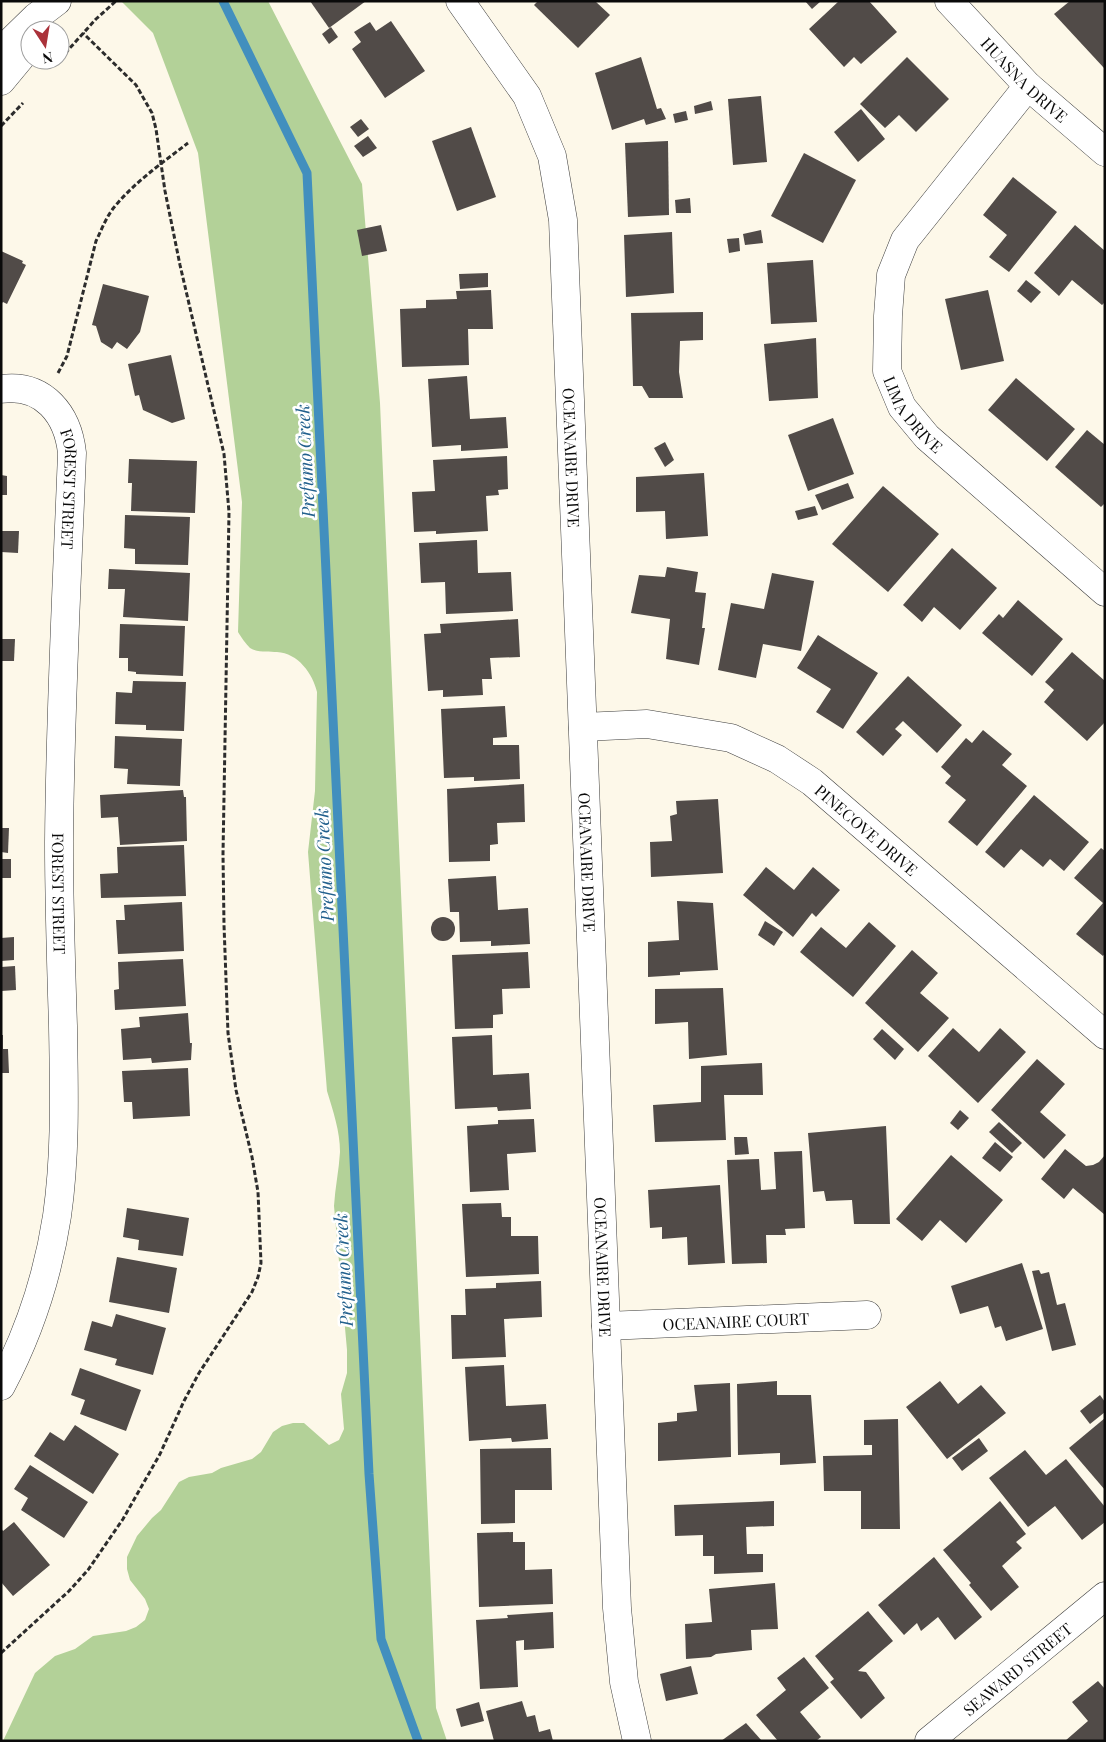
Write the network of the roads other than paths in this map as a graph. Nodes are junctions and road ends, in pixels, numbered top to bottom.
1 (56, 1) edge
2 (63, 1) edge
3 (949, 1) edge
4 (466, 4) edge
5 (49, 20) edge
6 (1, 51) edge
7 (20, 58) edge
8 (1, 81) edge
9 (1028, 86) junction
10 (1105, 152) edge
11 (1, 389) edge
12 (1105, 592) edge
13 (583, 727) junction
14 (1105, 1035) edge
15 (867, 1315) dead end
16 (606, 1326) junction
17 (1, 1386) edge
18 (1105, 1596) edge
19 (637, 1741) edge
20 (929, 1741) edge

1 - 6 street
2 - 5 street
3 - 9 street, HUASNA DRIVE
4 - 13 street, OCEANAIRE DRIVE
7 - 8 street
9 - 10 street, HUASNA DRIVE
9 - 12 street, LIMA DRIVE
11 - 17 street, FOREST STREET
13 - 14 street, PINECOVE DRIVE
13 - 16 street, OCEANAIRE DRIVE
15 - 16 street, OCEANAIRE COURT
16 - 19 street, OCEANAIRE DRIVE
18 - 20 street, SEAWARD STREET

